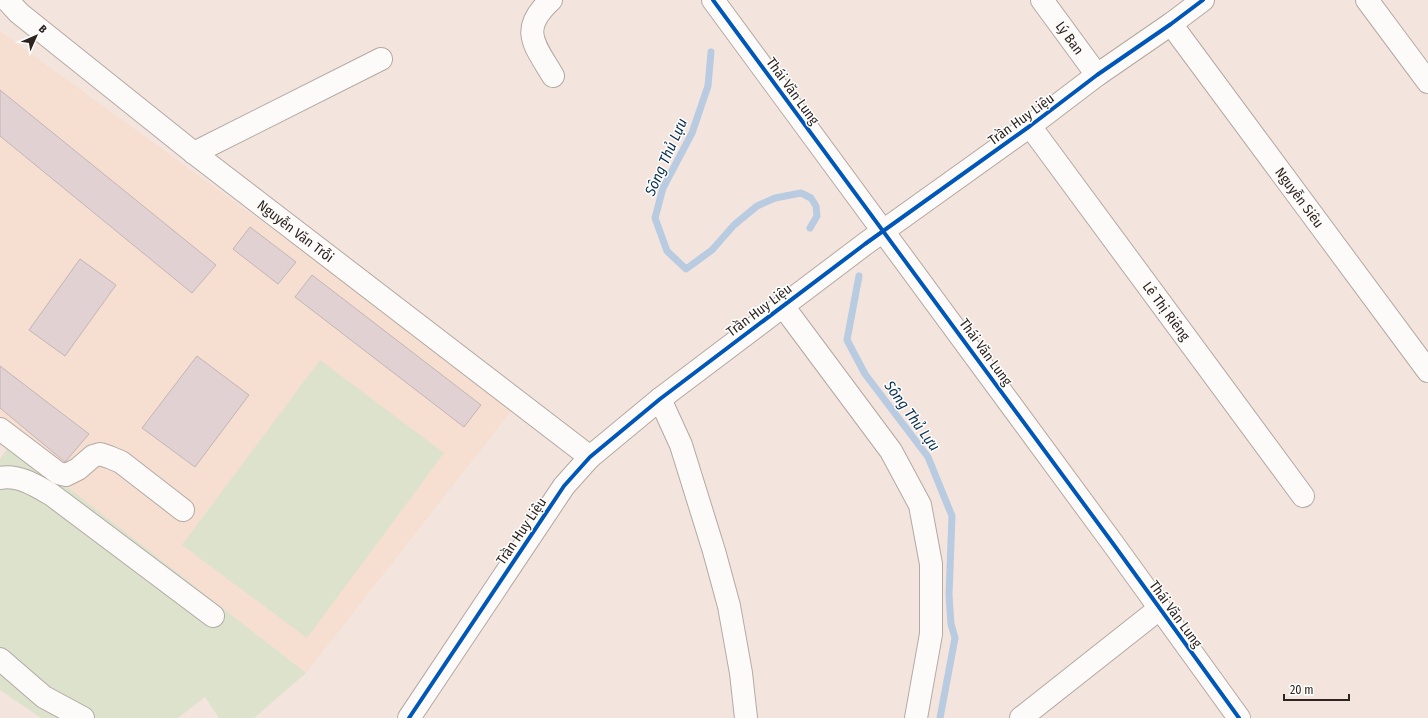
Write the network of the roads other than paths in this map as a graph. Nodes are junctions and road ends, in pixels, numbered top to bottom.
1 (7, 0) edge
2 (551, 0) edge
3 (713, 0) edge
4 (1042, 0) edge
5 (1203, 0) edge
6 (1367, 0) edge
7 (1171, 24) junction
8 (381, 59) dead end
9 (1097, 75) junction
10 (553, 76) dead end
11 (1428, 82) edge
12 (1030, 126) junction
13 (194, 153) junction
14 (884, 231) junction
15 (783, 306) junction
16 (1428, 371) edge
17 (660, 399) junction
18 (0, 429) edge
19 (590, 457) junction
20 (0, 478) edge
21 (1304, 496) dead end
22 (183, 510) dead end
23 (1159, 608) junction
24 (212, 616) dead end
25 (0, 659) edge
26 (83, 718) edge
27 (409, 718) edge
28 (746, 718) edge
29 (916, 718) edge
30 (1021, 718) edge
31 (1238, 718) edge

1 - 13 street, Nguyễn Văn Trỗi
2 - 10 street
3 - 14 street, Thái Văn Lung
4 - 9 street, Lý Ban
5 - 7 street, Trần Huy Liệu
6 - 11 street
7 - 9 street, Trần Huy Liệu
7 - 16 street, Nguyễn Siêu
8 - 13 street
9 - 12 street, Trần Huy Liệu
12 - 14 street, Trần Huy Liệu
12 - 21 street, Lê Thị Riêng
13 - 19 street, Nguyễn Văn Trỗi
14 - 15 street, Trần Huy Liệu
14 - 23 street, Thái Văn Lung
15 - 17 street, Trần Huy Liệu
15 - 29 street
17 - 19 street, Trần Huy Liệu
17 - 28 street
18 - 22 street
19 - 27 street, Trần Huy Liệu
20 - 24 street
23 - 30 street
23 - 31 street, Thái Văn Lung
25 - 26 street

